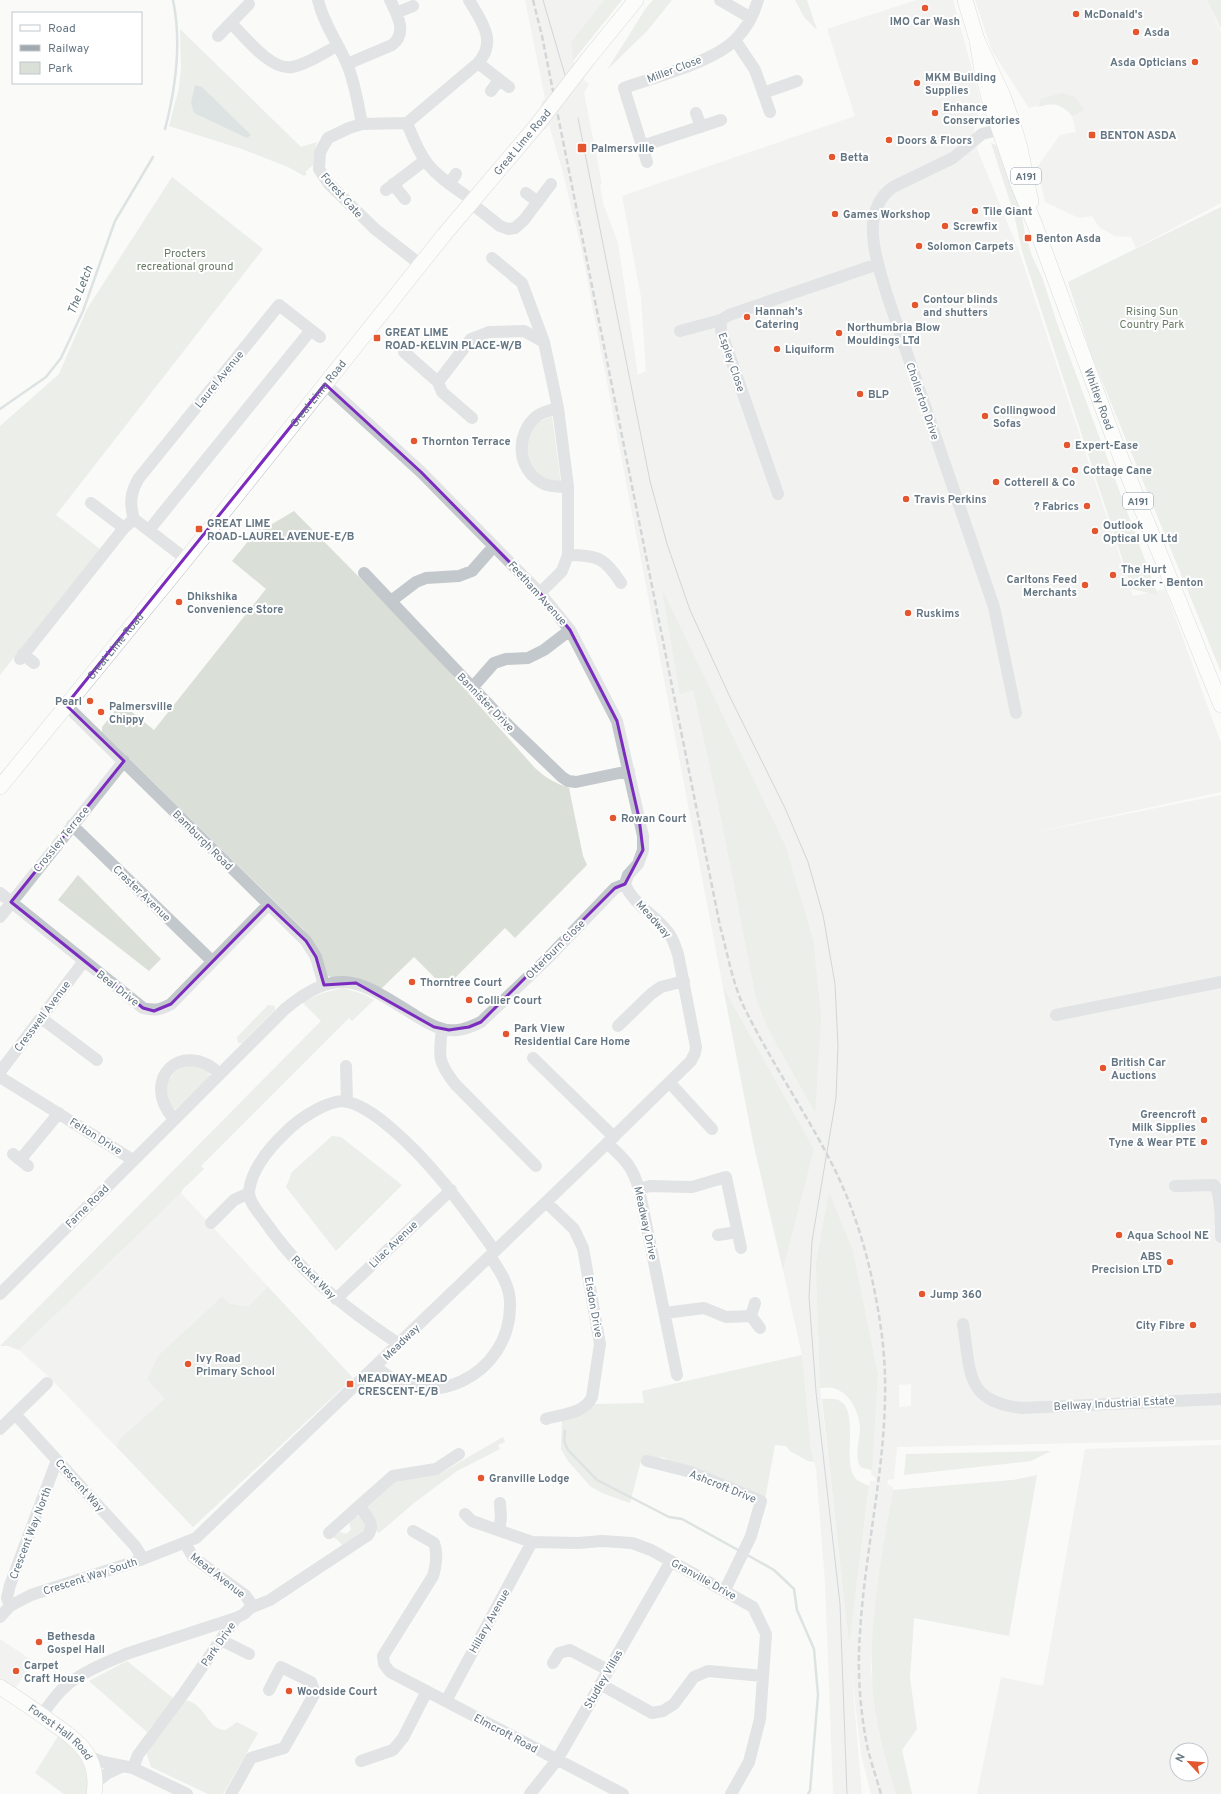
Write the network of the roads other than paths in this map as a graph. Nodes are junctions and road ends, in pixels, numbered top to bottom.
1 (318, 0) edge
2 (390, 0) edge
3 (470, 0) edge
4 (636, 0) edge
5 (720, 0) edge
6 (758, 0) edge
7 (965, 0) edge
8 (249, 4) dead end
9 (413, 6) dead end
10 (396, 13) junction
11 (751, 18) junction
12 (230, 23) junction
13 (218, 36) dead end
14 (735, 40) junction
15 (337, 46) junction
16 (478, 62) junction
17 (347, 64) junction
18 (499, 80) junction
19 (797, 81) dead end
20 (509, 88) dead end
21 (491, 91) dead end
22 (763, 93) junction
23 (770, 112) dead end
24 (696, 113) dead end
25 (721, 120) dead end
26 (407, 122) junction
27 (362, 124) junction
28 (1008, 126) junction
29 (701, 127) junction
30 (642, 146) junction
31 (424, 161) junction
32 (647, 162) dead end
33 (456, 174) dead end
34 (449, 184) junction
35 (551, 184) dead end
36 (526, 193) dead end
37 (468, 199) junction
38 (405, 200) dead end
39 (538, 202) junction
40 (1035, 225) junction
41 (492, 258) dead end
42 (421, 264) junction
43 (878, 264) junction
44 (721, 320) junction
45 (680, 331) dead end
46 (544, 342) junction
47 (404, 352) dead end
48 (438, 382) junction
49 (325, 384) junction
50 (558, 408) junction
51 (472, 418) dead end
52 (568, 488) junction
53 (778, 494) dead end
54 (92, 503) dead end
55 (134, 518) junction
56 (124, 528) junction
57 (149, 530) junction
58 (494, 546) junction
59 (568, 555) junction
60 (186, 559) junction
61 (364, 573) dead end
62 (621, 583) dead end
63 (540, 593) junction
64 (391, 601) junction
65 (570, 630) junction
66 (34, 662) dead end
67 (472, 688) junction
68 (66, 705) junction
69 (1221, 705) edge
70 (1016, 713) dead end
71 (124, 761) junction
72 (629, 771) junction
73 (0, 787) edge
74 (72, 825) junction
75 (625, 884) junction
76 (0, 893) edge
77 (11, 902) junction
78 (268, 905) junction
79 (0, 917) edge
80 (84, 961) junction
81 (212, 961) junction
82 (684, 981) junction
83 (1221, 982) edge
84 (324, 985) junction
85 (1056, 1015) dead end
86 (41, 1018) junction
87 (618, 1026) dead end
88 (442, 1029) junction
89 (533, 1058) dead end
90 (97, 1060) dead end
91 (346, 1066) dead end
92 (0, 1072) edge
93 (220, 1074) junction
94 (0, 1077) edge
95 (670, 1083) junction
96 (347, 1101) junction
97 (59, 1113) junction
98 (174, 1119) junction
99 (712, 1129) dead end
100 (610, 1140) junction
101 (21, 1160) dead end
102 (133, 1160) junction
103 (536, 1166) dead end
104 (1175, 1186) dead end
105 (639, 1189) junction
106 (451, 1190) junction
107 (249, 1192) junction
108 (546, 1202) junction
109 (211, 1223) dead end
110 (737, 1232) junction
111 (718, 1236) dead end
112 (1221, 1238) edge
113 (741, 1248) dead end
114 (492, 1253) junction
115 (0, 1294) edge
116 (336, 1299) junction
117 (755, 1303) dead end
118 (665, 1313) junction
119 (751, 1316) junction
120 (964, 1324) dead end
121 (760, 1328) dead end
122 (399, 1344) junction
123 (376, 1366) junction
124 (677, 1374) dead end
125 (47, 1383) dead end
126 (1221, 1399) edge
127 (15, 1414) junction
128 (546, 1419) dead end
129 (0, 1429) edge
130 (459, 1454) dead end
131 (57, 1460) junction
132 (647, 1461) dead end
133 (500, 1503) dead end
134 (359, 1506) junction
135 (465, 1514) dead end
136 (499, 1530) junction
137 (412, 1531) dead end
138 (329, 1533) dead end
139 (532, 1542) junction
140 (185, 1544) junction
141 (143, 1559) junction
142 (671, 1561) junction
143 (725, 1590) junction
144 (10, 1606) junction
145 (250, 1608) junction
146 (0, 1617) edge
147 (236, 1618) junction
148 (221, 1640) junction
149 (249, 1654) dead end
150 (553, 1663) dead end
151 (608, 1670) junction
152 (763, 1676) junction
153 (600, 1684) junction
154 (0, 1687) edge
155 (269, 1690) dead end
156 (427, 1691) junction
157 (446, 1701) junction
158 (42, 1714) junction
159 (88, 1756) junction
160 (557, 1760) junction
161 (361, 1761) dead end
162 (127, 1767) junction
163 (94, 1789) edge
164 (187, 1794) edge
165 (231, 1794) edge
166 (530, 1794) edge
167 (623, 1794) edge
168 (730, 1794) edge

1 - 15 street
2 - 10 street
3 - 16 street
4 - 37 main road, Great Lime Road, bridge
5 - 11 street
6 - 11 street, Miller Close
7 - 28 main road, Whitley Road / A191
8 - 12 street
9 - 10 street
10 - 17 street
11 - 14 street, Miller Close
12 - 13 street
12 - 15 street
14 - 22 street
14 - 30 street, Miller Close
15 - 17 street
16 - 18 street
16 - 26 street
17 - 27 street
18 - 20 street
18 - 21 street
19 - 22 street
22 - 23 street
24 - 29 street
25 - 29 street
26 - 27 street, Forest Gate
26 - 31 street
27 - 42 street, Forest Gate
28 - 40 main road, Whitley Road / A191
28 - 40 main road, Whitley Road / A191
28 - 43 street, Chollerton Drive
29 - 30 street
30 - 32 street, Miller Close
31 - 34 street
31 - 38 street
33 - 34 street
34 - 37 street
35 - 39 street
36 - 39 street
37 - 39 street
37 - 42 main road, Great Lime Road
40 - 69 main road, Whitley Road / A191
41 - 46 street
42 - 49 main road, Great Lime Road
43 - 44 street, Espley Close
43 - 70 street, Chollerton Drive
44 - 45 street
44 - 53 street, Espley Close
46 - 48 street
46 - 50 street
47 - 48 street
48 - 51 street
49 - 58 street, Feetham Avenue
49 - 60 main road, Great Lime Road
50 - 52 street
50 - 52 street
52 - 59 street
54 - 56 street
55 - 56 street
55 - 57 street
55 - 57 street, Laurel Avenue
56 - 66 street
57 - 60 street
58 - 63 street, Feetham Avenue
58 - 64 street
59 - 62 street
59 - 63 street
60 - 68 main road, Great Lime Road
61 - 64 street, Bannister Drive
63 - 65 street, Feetham Avenue
64 - 67 street, Bannister Drive
65 - 67 street
65 - 72 street, Feetham Avenue
67 - 72 street, Bannister Drive
68 - 71 street, Bamburgh Road
68 - 73 main road, Great Lime Road
71 - 74 street, Crossley Terrace
71 - 78 street, Bamburgh Road
72 - 75 street, Feetham Avenue
74 - 77 street, Crossley Terrace
74 - 81 street, Craster Avenue
75 - 82 street, Meadway
75 - 88 street, Otterburn Close
76 - 77 street, Beal Drive
77 - 79 street, Crossley Terrace
77 - 80 street, Beal Drive
78 - 81 street, Beal Drive
78 - 84 street, Bamburgh Road
80 - 81 street, Beal Drive
80 - 86 street, Cresswell Avenue
82 - 87 street
82 - 95 street, Meadway
83 - 85 street
84 - 88 street, Otterburn Close
84 - 93 street, Farne Road
86 - 90 street
86 - 92 street, Cresswell Avenue
88 - 103 street
89 - 100 street
91 - 96 street
93 - 98 street, Farne Road
93 - 98 street
94 - 97 street, Felton Drive
95 - 99 street
95 - 100 street, Meadway
96 - 106 street
96 - 107 street
97 - 101 street, Felton Drive
97 - 102 street, Felton Drive
98 - 102 street, Farne Road
100 - 105 street, Meadway Drive
100 - 108 street, Meadway
102 - 115 street, Farne Road
104 - 112 street
105 - 110 street
105 - 118 street, Meadway Drive
106 - 114 street
106 - 116 street, Lilac Avenue
107 - 109 street
107 - 116 street, Rocket Way
108 - 114 street, Meadway
108 - 128 street, Elsdon Drive
110 - 111 street
110 - 113 street
114 - 122 street, Meadway
114 - 123 street
116 - 122 street, Rocket Way
117 - 119 street
118 - 119 street
118 - 124 street, Meadway Drive
119 - 121 street
120 - 126 street, Bellway Industrial Estate
122 - 123 street, Meadway
123 - 140 street, Meadway
125 - 127 street
127 - 129 street
127 - 131 street, Crescent Way
130 - 134 street
131 - 141 street, Crescent Way
131 - 144 street, Crescent Way North
132 - 143 street, Ashcroft Drive
133 - 136 street
134 - 138 street
134 - 145 street, Park Drive
135 - 136 street, Granville Drive
136 - 139 street, Granville Drive
137 - 156 street, Elmcroft Road
139 - 142 street, Granville Drive
139 - 157 street, Hillary Avenue
140 - 141 street, Crescent Way South
140 - 145 street, Mead Avenue
141 - 144 street, Crescent Way South
142 - 143 street, Granville Drive
142 - 151 street, Studley Villas
143 - 152 street, Granville Drive
144 - 146 street, Crescent Way South
145 - 147 street, Park Drive
147 - 148 street, Park Drive
147 - 158 street
148 - 149 street
148 - 162 street, Park Drive
150 - 151 street, Studley Villas
151 - 153 street, Studley Villas
152 - 153 street
152 - 168 street, Granville Drive
153 - 160 street, Studley Villas
154 - 158 main road, Forest Hall Road
155 - 165 street
156 - 157 street, Elmcroft Road
156 - 161 street
157 - 160 street, Elmcroft Road
158 - 159 main road, Forest Hall Road
159 - 162 street
159 - 163 main road, Forest Hall Road
160 - 166 street, Studley Villas
160 - 167 street, Elmcroft Road
162 - 163 street
162 - 164 street

